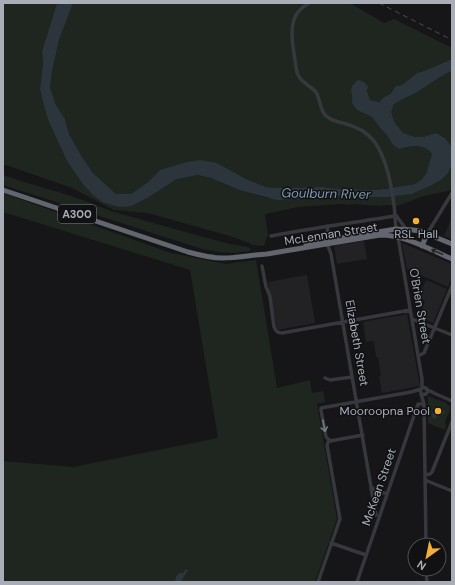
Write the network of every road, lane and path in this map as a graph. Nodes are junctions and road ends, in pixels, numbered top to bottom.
1 (309, 3) edge
2 (3, 190) edge
3 (452, 193) edge
4 (394, 214) junction
5 (327, 226) junction
6 (396, 229) junction
7 (406, 229) junction
8 (428, 234) junction
9 (271, 236) dead end
10 (398, 237) junction
11 (328, 242) junction
12 (452, 244) edge
13 (422, 246) junction
14 (452, 259) edge
15 (262, 266) dead end
16 (452, 286) edge
17 (410, 310) junction
18 (412, 319) junction
19 (343, 322) junction
20 (435, 328) junction
21 (452, 335) edge
22 (418, 355) junction
23 (352, 377) junction
24 (324, 378) dead end
25 (424, 389) junction
26 (411, 392) junction
27 (421, 394) junction
28 (426, 394) junction
29 (436, 394) junction
30 (357, 401) junction
31 (452, 401) edge
32 (424, 404) junction
33 (452, 422) edge
34 (363, 436) junction
35 (330, 441) junction
36 (425, 473) junction
37 (425, 480) junction
38 (371, 483) junction
39 (452, 491) edge
40 (387, 493) junction
41 (376, 515) dead end
42 (426, 537) edge
43 (332, 543) junction
44 (366, 555) junction
45 (318, 582) edge
46 (357, 582) edge

1 - 4 street
2 - 11 highway, McLennan Street / A300
3 - 8 street
4 - 5 street
4 - 6 street
4 - 7 street
5 - 9 street
5 - 11 street, Elizabeth Street
6 - 7 highway, McLennan Street / A300
6 - 10 highway
6 - 11 highway, McLennan Street / A300
7 - 8 highway, McLennan Street / A300
8 - 12 highway, McLennan Street / A300
8 - 13 highway
10 - 11 highway, McLennan Street / A300
10 - 13 highway, McLennan Street / A300
10 - 17 street, O'Brien Street
11 - 19 street, Elizabeth Street
14 -> 13 highway, McLennan Street / A300
15 - 19 street
16 - 20 street
17 - 18 street, O'Brien Street
17 - 19 street
18 - 20 street
18 - 22 street, O'Brien Street
19 - 23 street, Elizabeth Street
20 - 21 street
20 - 22 street
22 - 25 street, O'Brien Street
23 - 24 street
23 - 30 street, Elizabeth Street
25 - 26 street
25 - 27 street
25 - 28 street
25 - 29 street
26 - 27 street
26 - 30 street
27 - 28 street
27 - 32 street
28 - 29 street
28 - 32 street
29 - 31 street
30 - 34 street, Elizabeth Street
30 -> 35 street
32 - 36 street
32 - 40 street, McKean Street
33 - 36 street
34 - 35 street
34 - 38 street, Elizabeth Street
35 - 43 street
36 - 37 street
37 - 39 street
37 - 42 street
38 - 40 street
38 - 41 street, Elizabeth Street
40 - 44 street, McKean Street
43 - 44 street
43 - 45 street
44 - 46 street, McKean Street

